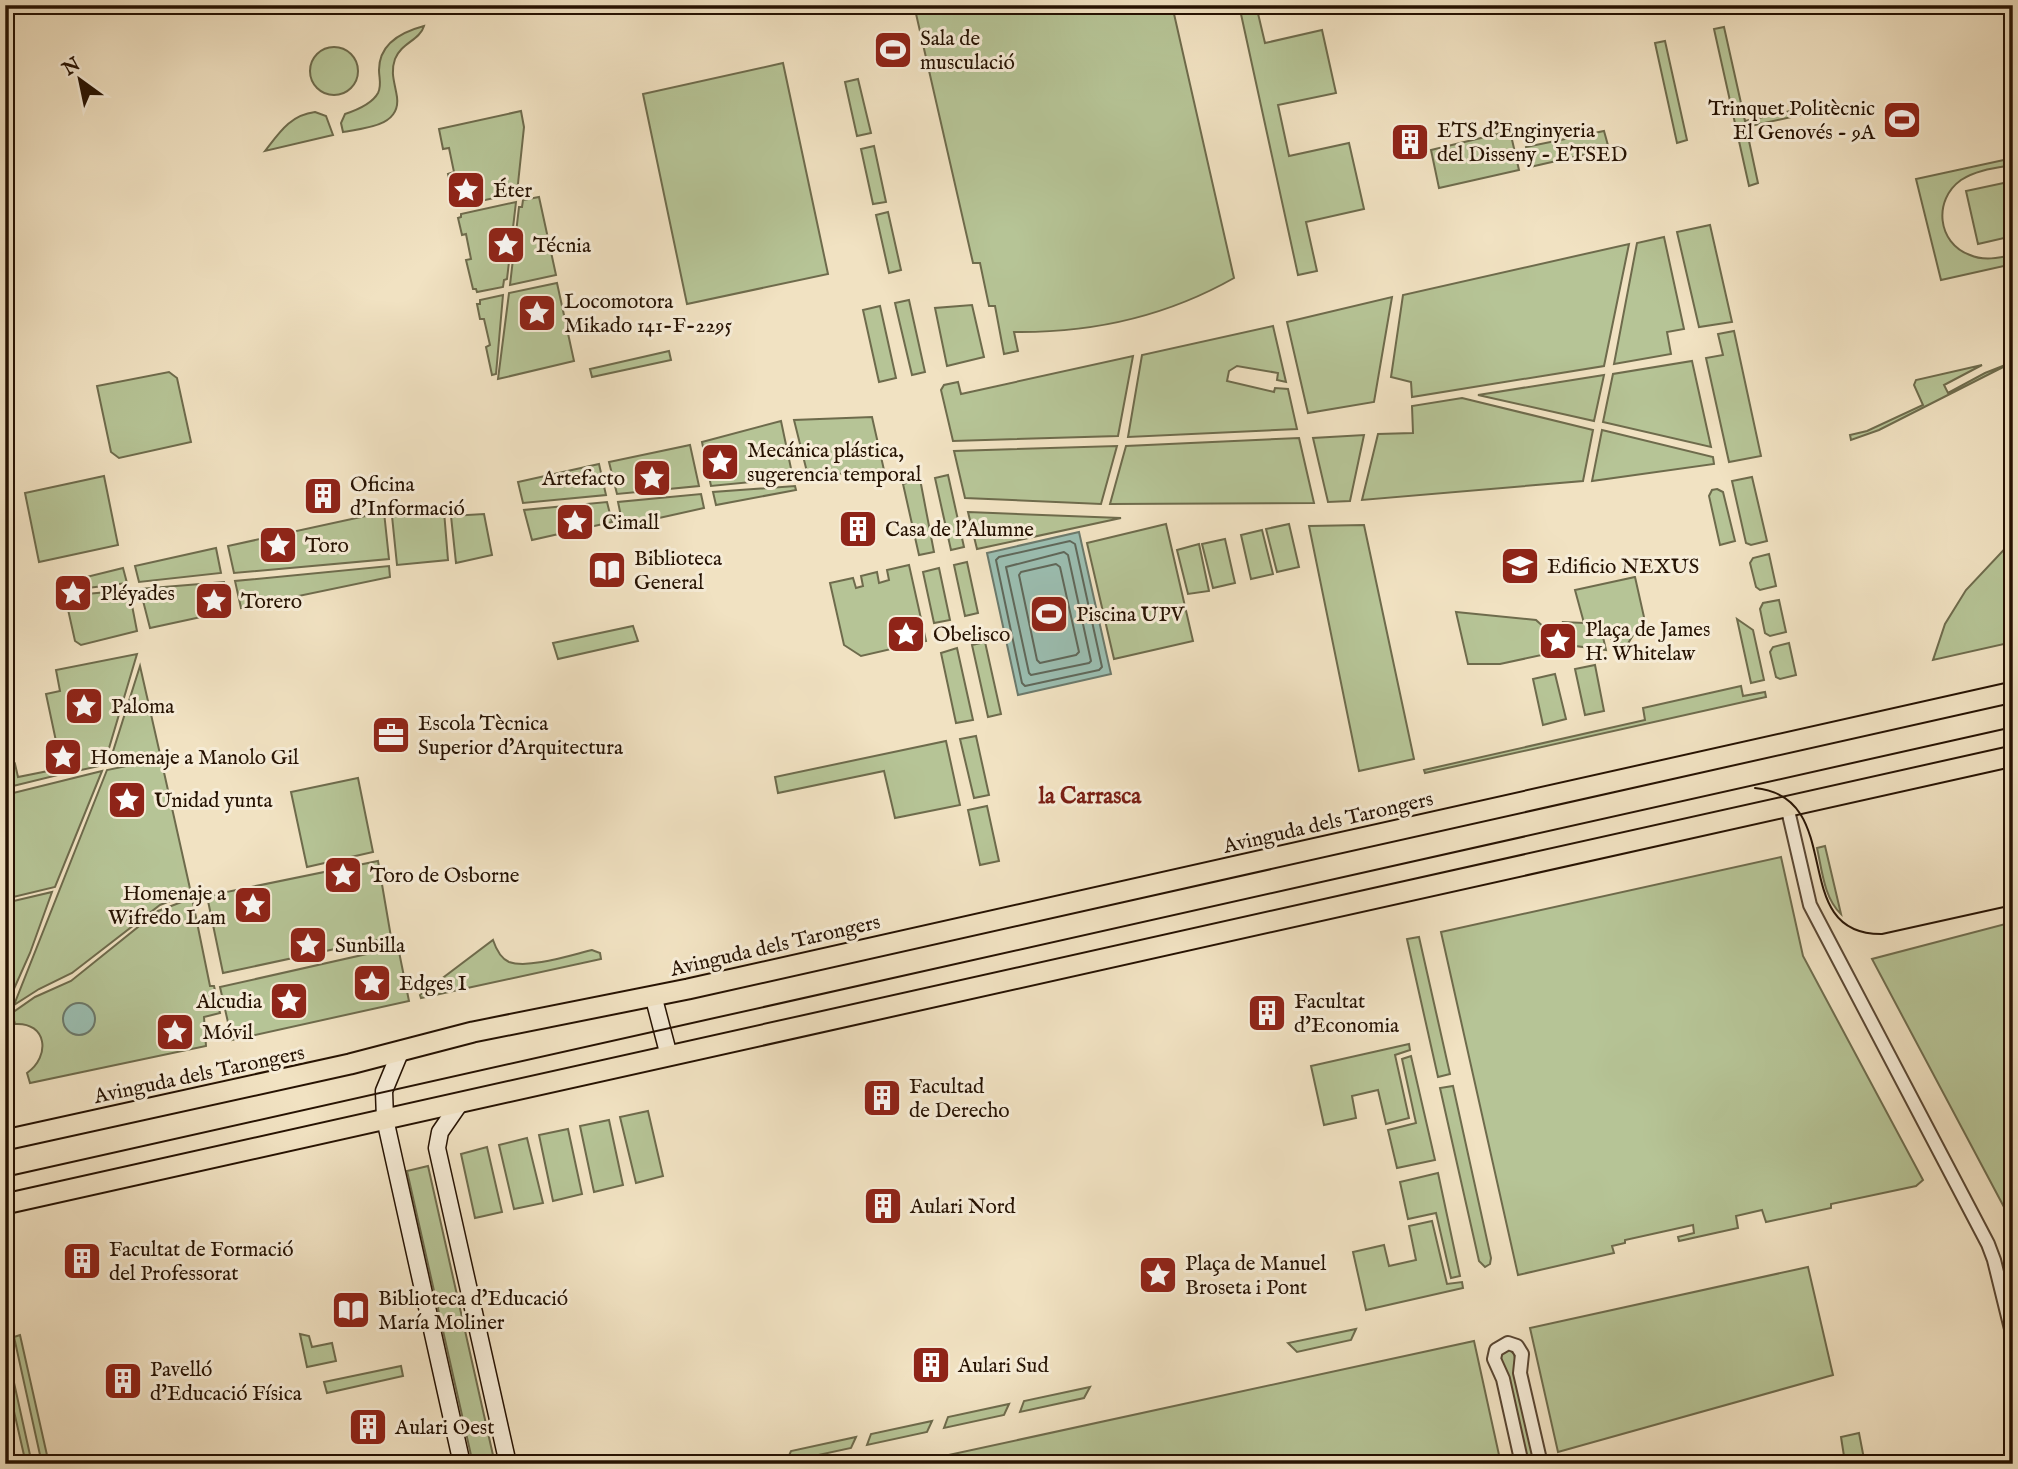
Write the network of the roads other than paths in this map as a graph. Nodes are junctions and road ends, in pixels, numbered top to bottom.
1 (2013, 692) edge
2 (2013, 756) edge
3 (1787, 806) junction
4 (653, 995) junction
5 (401, 1050) junction
6 (669, 1056) junction
7 (460, 1103) junction
8 (385, 1119) junction
9 (5, 1140) edge
10 (5, 1204) edge
11 (2013, 1337) edge
12 (462, 1464) edge
13 (508, 1464) edge
14 (1522, 1464) edge
15 (1541, 1464) edge

1 - 4 main road, Avinguda dels Tarongers
2 - 3 main road
3 - 6 main road
3 - 11 street
4 - 5 main road, Avinguda dels Tarongers
4 - 6 main road, Avinguda dels Tarongers
5 - 8 main road
5 - 9 main road, Avinguda dels Tarongers
6 - 7 main road
7 - 8 main road
7 - 13 main road
8 - 10 main road
8 - 12 main road
14 - 15 street

